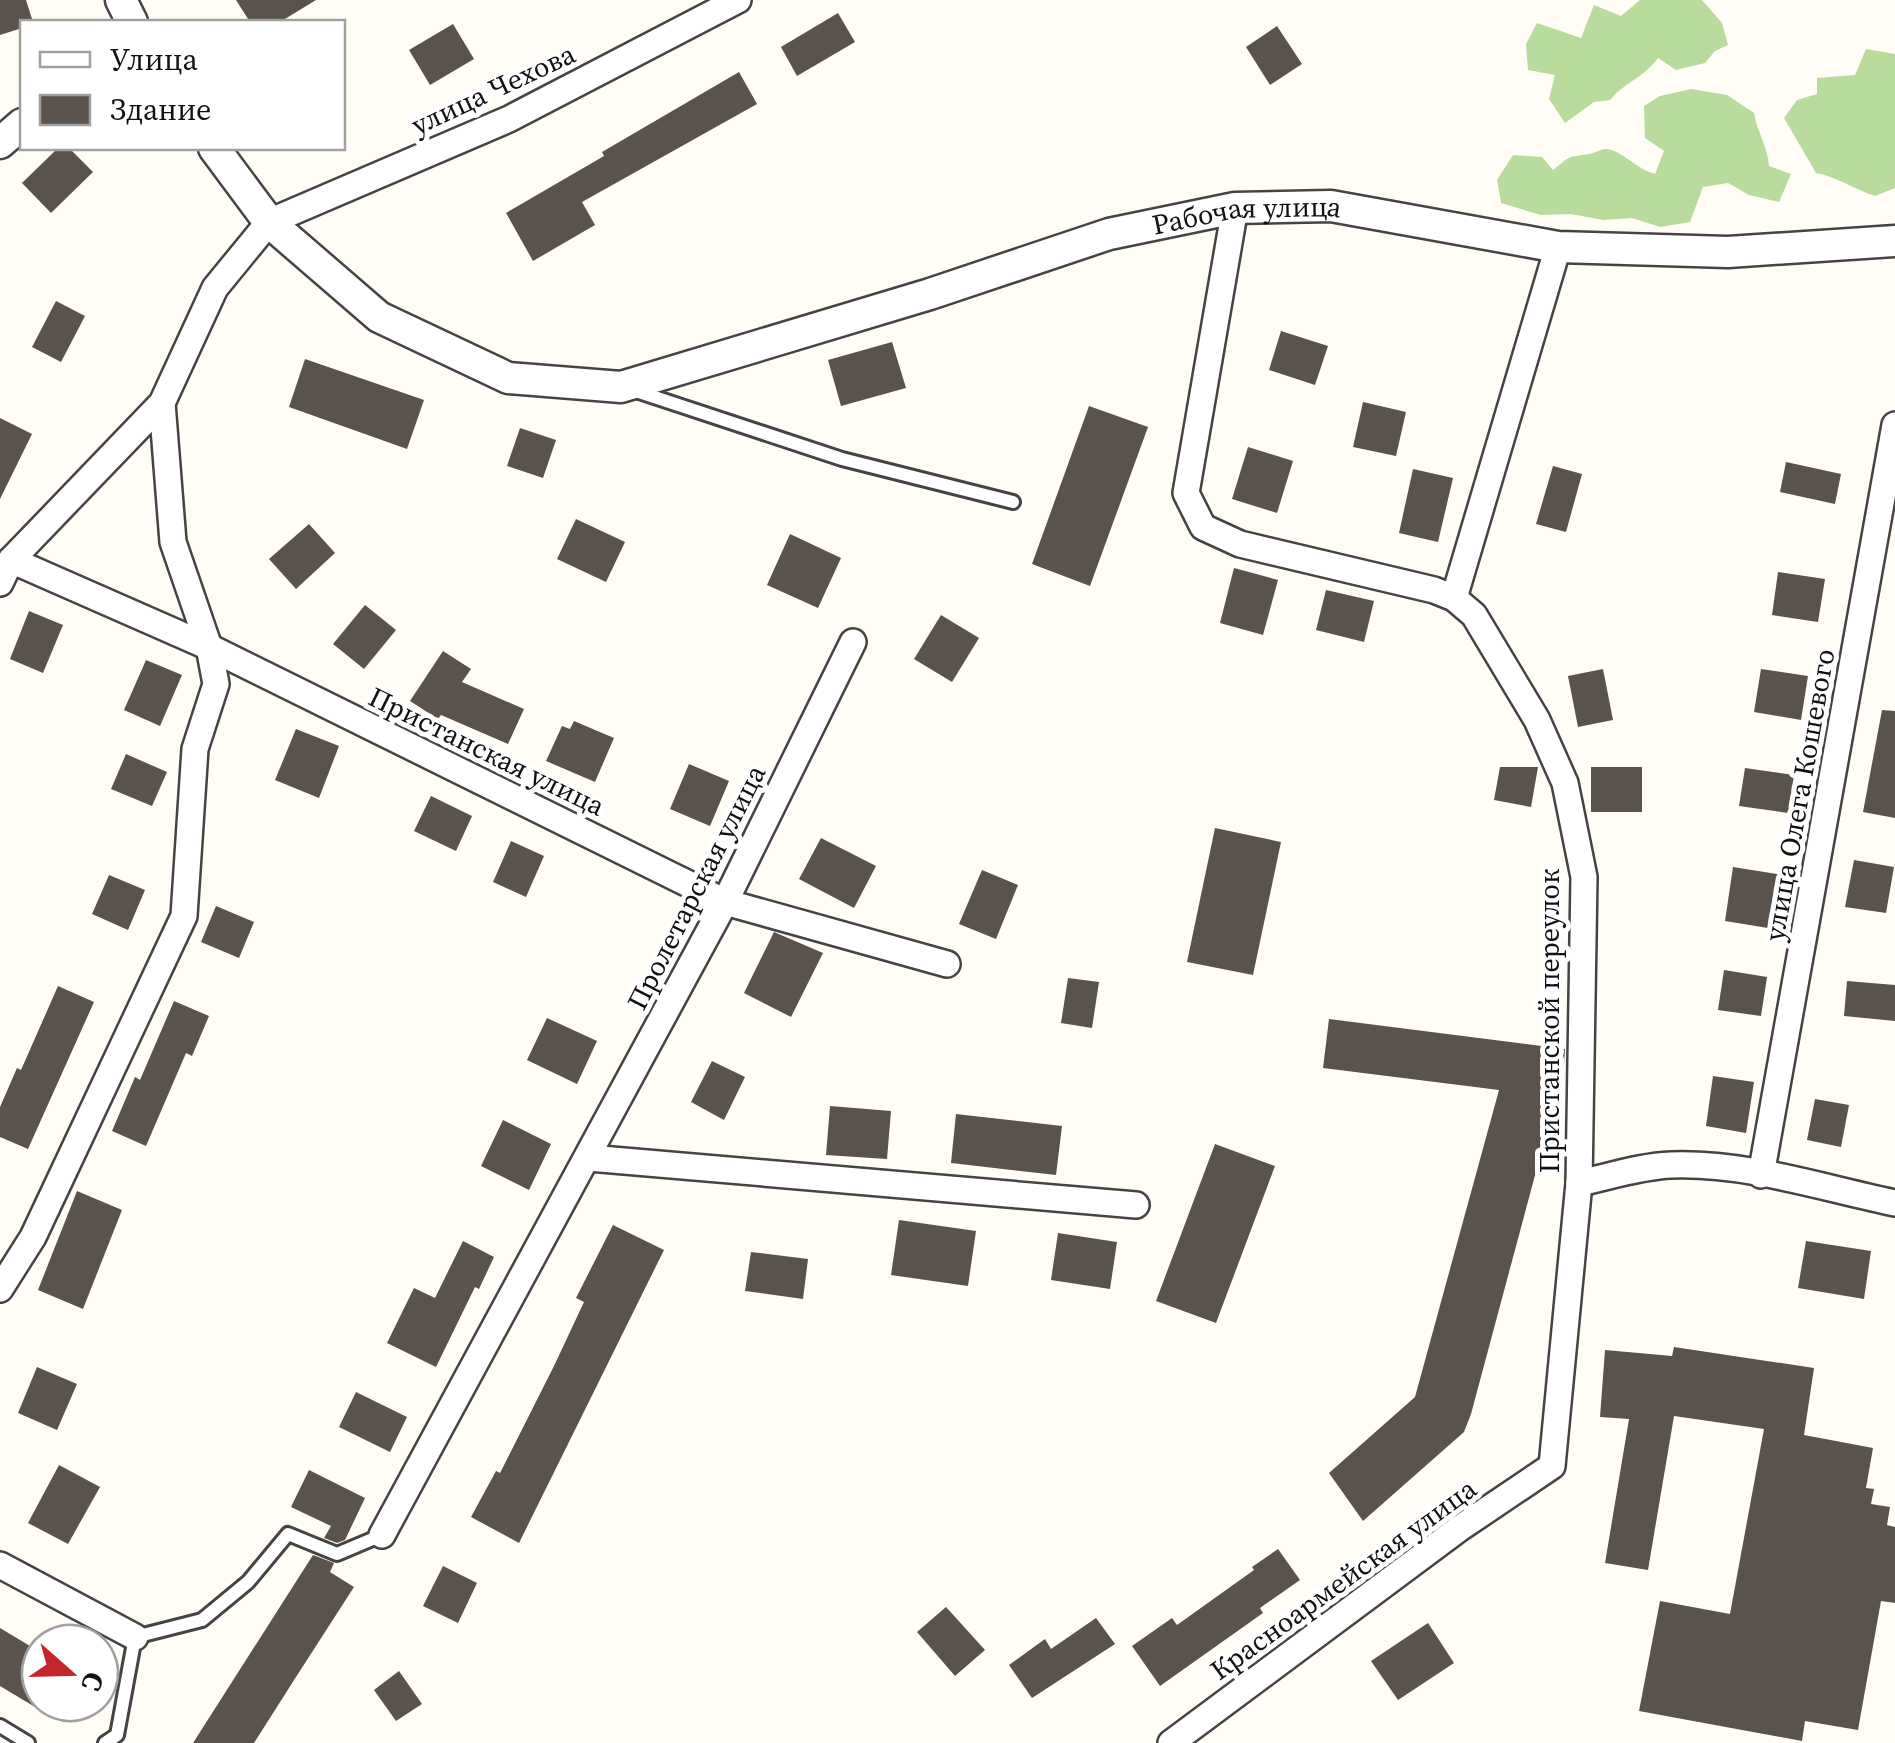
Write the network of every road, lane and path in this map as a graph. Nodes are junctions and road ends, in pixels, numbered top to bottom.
1 (738, 0) edge
2 (20, 126) edge
3 (0, 143) edge
4 (215, 150) edge
5 (1235, 208) junction
6 (269, 222) junction
7 (1895, 241) edge
8 (1558, 247) junction
9 (621, 387) junction
10 (162, 403) junction
11 (1895, 426) edge
12 (1013, 502) dead end
13 (6, 572) edge
14 (1454, 598) junction
15 (853, 642) dead end
16 (208, 647) junction
17 (725, 902) junction
18 (947, 964) dead end
19 (589, 1158) junction
20 (1761, 1175) junction
21 (1579, 1183) junction
22 (1895, 1203) edge
23 (1136, 1205) dead end
24 (0, 1289) edge
25 (1552, 1466) joint
26 (382, 1535) joint
27 (0, 1565) edge
28 (136, 1637) junction
29 (0, 1726) edge
30 (28, 1743) edge
31 (105, 1743) edge
32 (1171, 1743) edge

1 - 6 street, улица Чехова
2 - 3 street
4 - 6 street
5 - 8 street, Рабочая улица
5 - 9 street, Рабочая улица
5 - 14 street
6 - 9 street
6 - 10 street
7 - 8 street, Рабочая улица
8 - 14 street
9 - 12 lane
10 - 13 street
10 - 16 street
11 - 20 street, улица Олега Кошевого
13 - 16 street, Пристанская улица
14 - 21 street, Пристанской переулок
15 - 17 street, Пролетарская улица
16 - 17 street, Пристанская улица
16 - 24 street
17 - 18 street, Пристанская улица
17 - 19 street, Пролетарская улица
19 - 23 street
19 - 26 street, Пролетарская улица
20 - 21 street
20 - 22 street
21 - 25 street, Пристанской переулок
25 - 32 street, Красноармейская улица
26 - 28 lane
27 - 28 street
28 - 31 lane
29 - 30 lane

